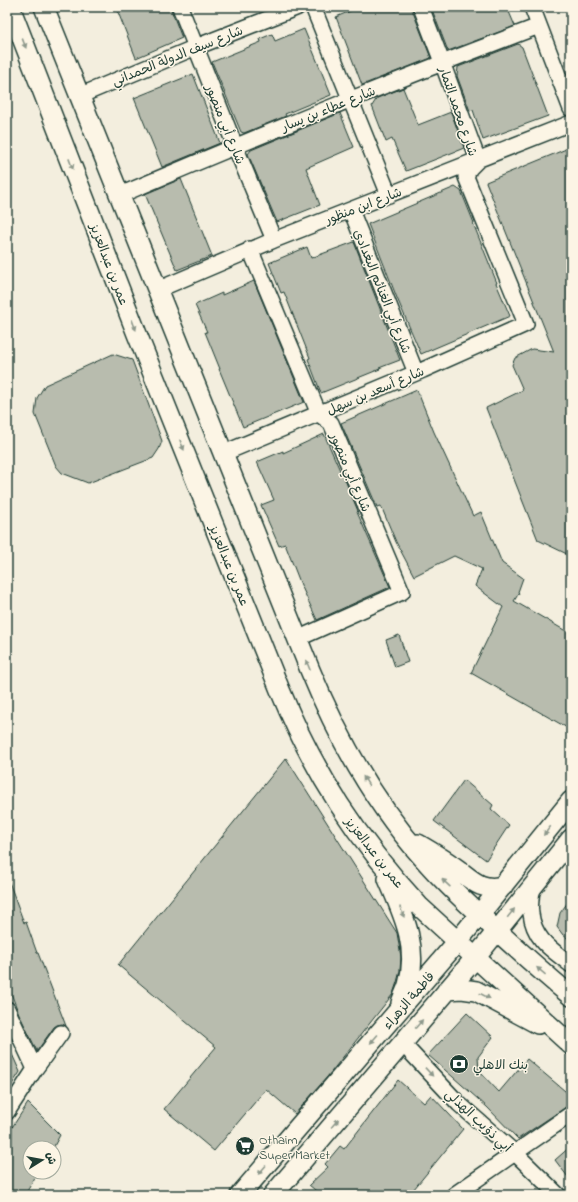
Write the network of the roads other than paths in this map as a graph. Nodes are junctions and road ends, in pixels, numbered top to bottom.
1 (10, 7) edge
2 (44, 7) edge
3 (180, 7) edge
4 (298, 7) edge
5 (314, 7) edge
6 (421, 7) edge
7 (532, 7) edge
8 (539, 26) junction
9 (196, 47) junction
10 (442, 62) junction
11 (80, 96) junction
12 (350, 98) junction
13 (571, 109) edge
14 (571, 123) edge
15 (235, 146) junction
16 (478, 160) junction
17 (120, 195) junction
18 (390, 195) junction
19 (351, 210) junction
20 (274, 240) junction
21 (250, 249) junction
22 (158, 290) junction
23 (526, 324) joint
24 (416, 373) junction
25 (319, 414) junction
26 (224, 453) junction
27 (297, 639) junction
28 (571, 801) edge
29 (405, 836) junction
30 (571, 839) edge
31 (381, 863) junction
32 (535, 883) junction
33 (503, 886) junction
34 (480, 915) junction
35 (497, 931) junction
36 (458, 941) junction
37 (476, 957) junction
38 (571, 965) edge
39 (447, 990) junction
40 (571, 996) edge
41 (7, 1009) edge
42 (397, 1012) junction
43 (61, 1033) dead end
44 (566, 1041) edge
45 (402, 1043) junction
46 (35, 1069) junction
47 (7, 1112) edge
48 (571, 1114) edge
49 (515, 1153) junction
50 (240, 1195) edge
51 (273, 1195) edge
52 (454, 1195) edge
53 (558, 1195) edge

1 -> 31 main road, عمر بن عبدالعزيز
2 - 11 main road
3 - 9 street, شارع أبي منصور
4 - 9 street, شارع سيف الدولة الحمداني
5 - 12 street
6 - 10 street, شارع محمد التمار
7 - 8 street
8 - 10 street, شارع عطاء بن يسار
8 - 13 street
9 - 11 street, شارع سيف الدولة الحمداني
9 - 15 street, شارع أبي منصور
10 - 12 street, شارع عطاء بن يسار
10 - 16 street, شارع محمد التمار
11 - 17 main road
12 - 15 street, شارع عطاء بن يسار
12 - 18 street
14 - 16 street, شارع ابن منظور
15 - 17 street, شارع عطاء بن يسار
15 - 20 street, شارع أبي منصور
16 - 18 street, شارع ابن منظور
16 - 23 street, شارع محمد التمار
17 - 22 main road
18 - 19 street, شارع ابن منظور
19 - 20 street, شارع ابن منظور
19 - 24 street, شارع أبي الغنائم البغدادي
20 - 21 street, شارع ابن منظور
21 - 22 street, شارع ابن منظور
21 - 25 street, شارع أبي منصور
22 - 26 main road
23 - 24 street, شارع أسعد بن سهل
24 - 25 street, شارع أسعد بن سهل
25 - 26 street, شارع أسعد بن سهل
25 - 27 street, شارع أبي منصور
26 - 27 main road
29 -> 27 main road
28 -> 33 main road, فاطمة الزهراء
29 - 33 main road
34 -> 29 main road
30 - 32 main road
31 - 36 main road, عمر بن عبدالعزيز
31 -> 42 main road
35 -> 32 main road
32 - 38 street
33 - 34 main road, فاطمة الزهراء
34 - 35 main road
34 - 36 main road, فاطمة الزهراء
35 - 37 main road
40 -> 35 main road
36 - 37 main road, عمر بن عبدالعزيز
36 - 42 main road, فاطمة الزهراء
37 - 39 main road
37 - 44 main road, عمر بن عبدالعزيز
39 -> 44 main road
45 -> 39 main road
41 - 46 street
42 -> 50 main road, فاطمة الزهراء
43 - 46 street
45 -> 49 street, أبي ذؤيب الهذلي
51 -> 45 main road
46 - 47 street
48 - 49 street
49 - 52 street
49 - 53 street, أبي ذؤيب الهذلي

